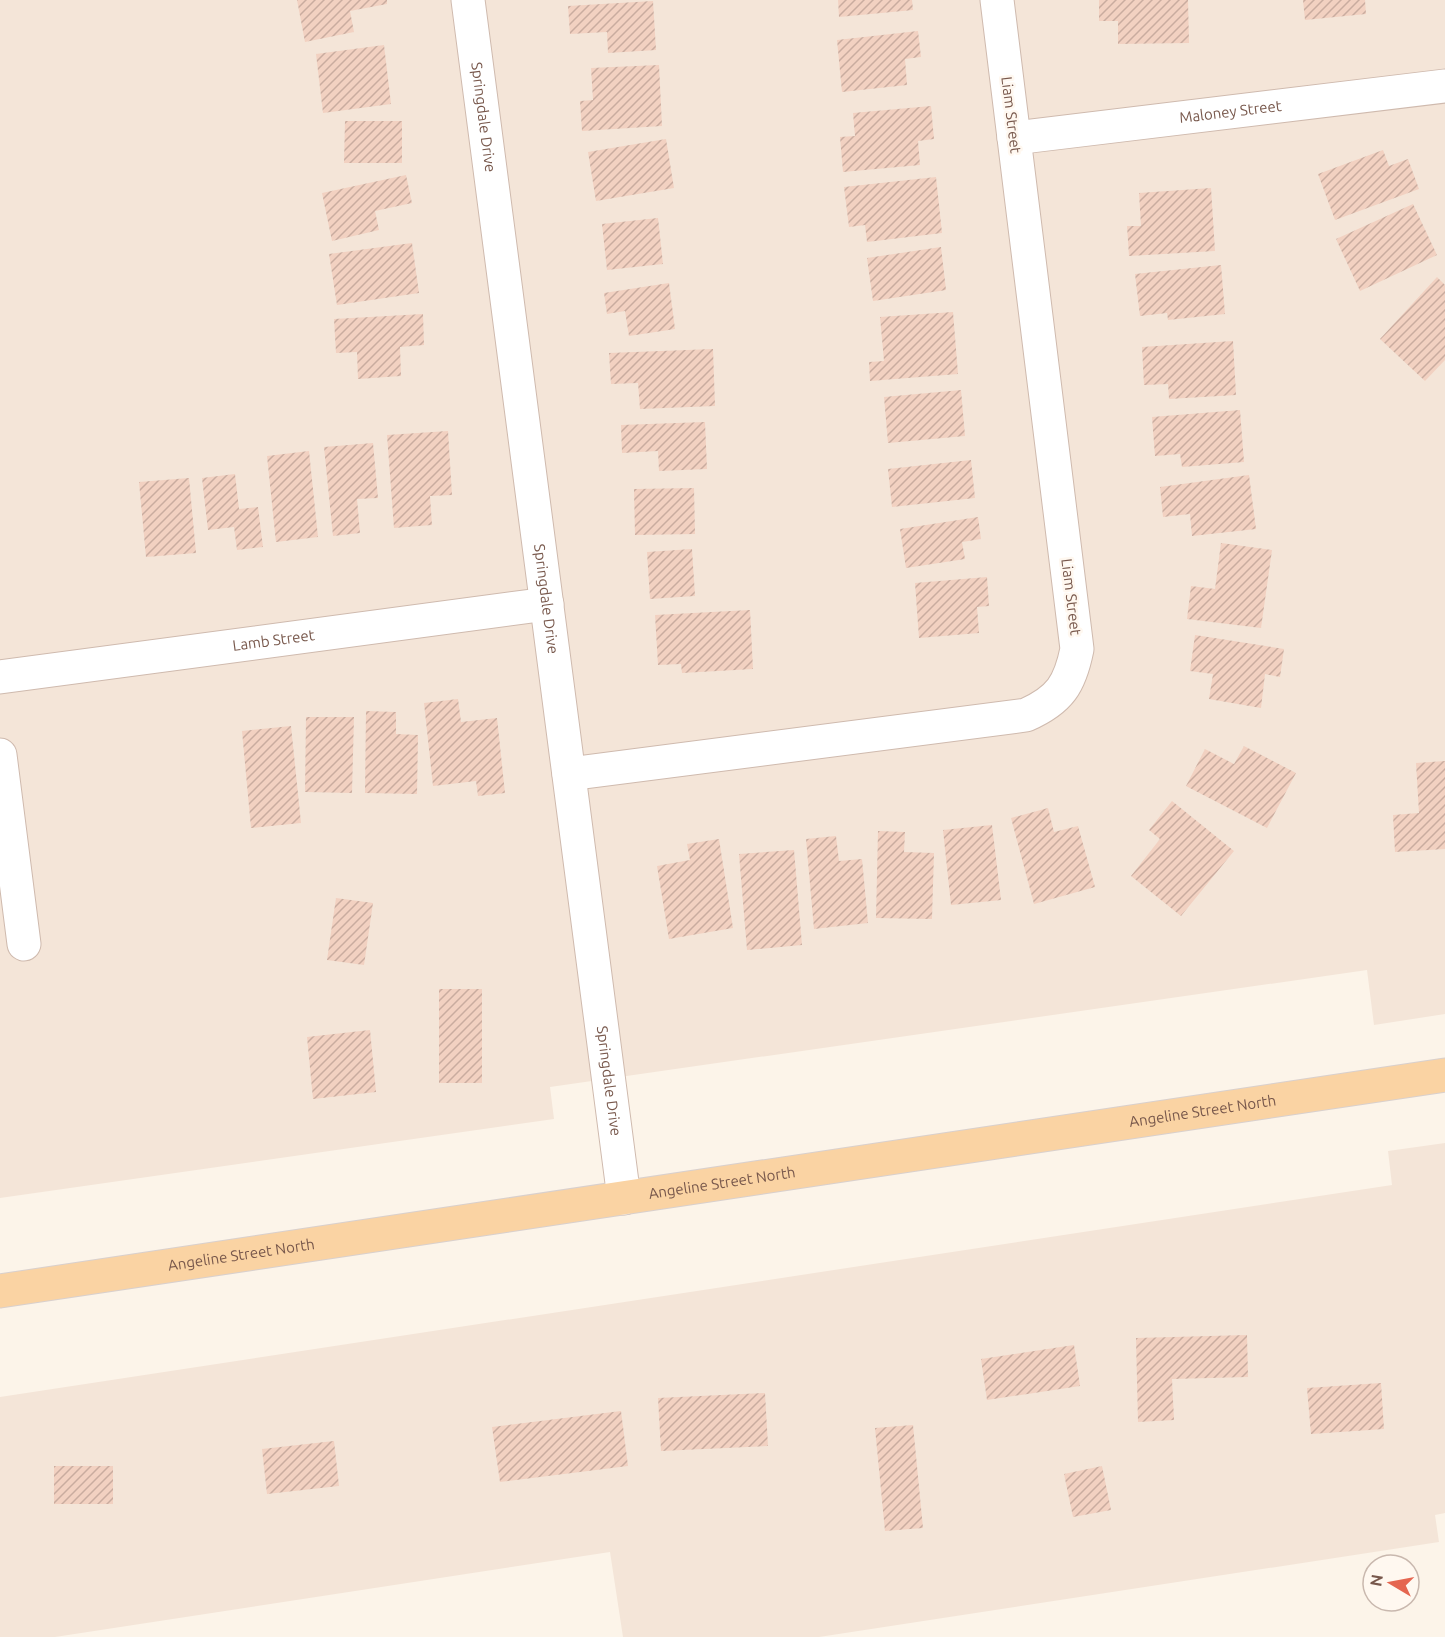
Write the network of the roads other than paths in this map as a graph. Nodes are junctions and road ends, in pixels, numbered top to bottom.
1 (468, 0) edge
2 (997, 0) edge
3 (1445, 86) edge
4 (1014, 138) junction
5 (547, 604) junction
6 (0, 677) edge
7 (0, 755) edge
8 (569, 774) junction
9 (24, 944) dead end
10 (1445, 1075) edge
11 (624, 1198) junction
12 (0, 1291) edge

1 - 5 street, Springdale Drive
2 - 4 street, Liam Street
3 - 4 street, Maloney Street
4 - 8 street, Liam Street
5 - 6 street, Lamb Street
5 - 8 street, Springdale Drive
7 - 9 street
8 - 11 street, Springdale Drive
10 - 11 main road, Angeline Street North
11 - 12 main road, Angeline Street North

